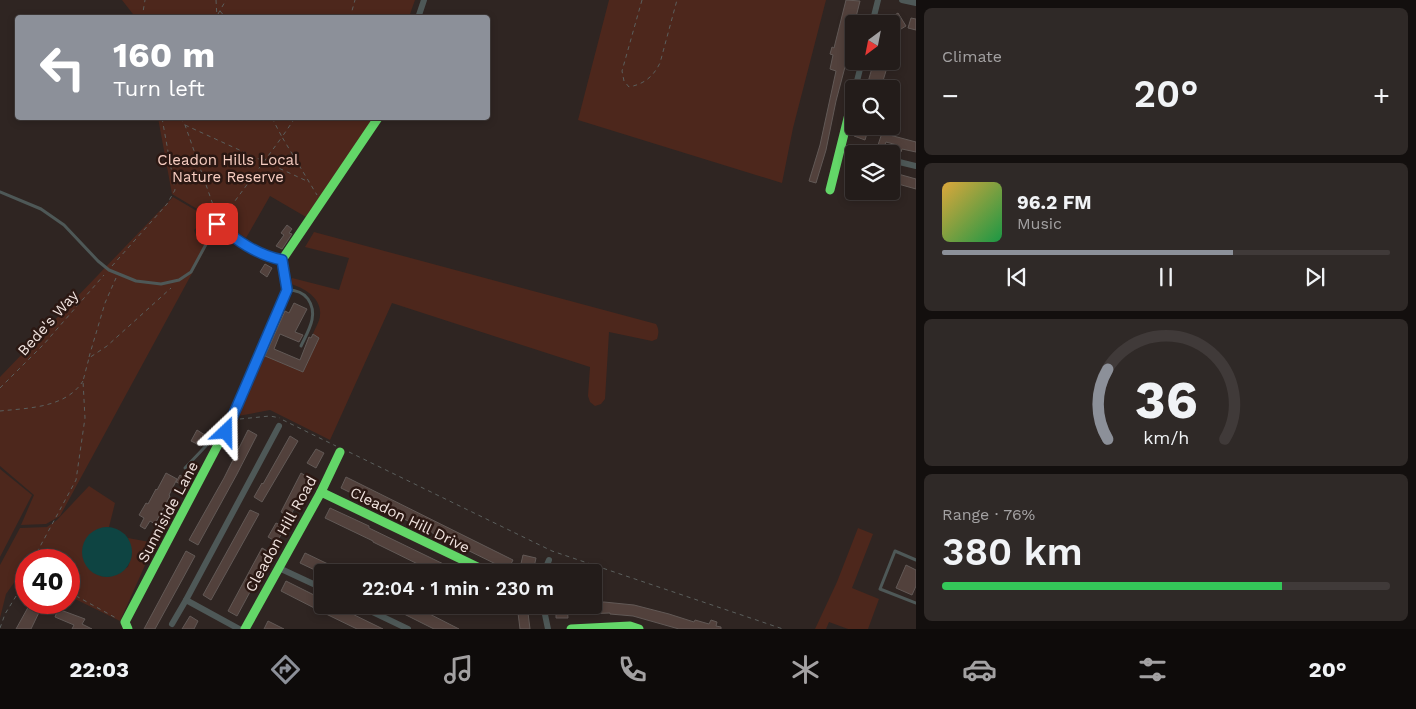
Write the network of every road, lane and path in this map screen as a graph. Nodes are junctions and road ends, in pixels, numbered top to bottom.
1 (145, 0) edge
2 (216, 0) edge
3 (226, 0) edge
4 (355, 0) edge
5 (424, 0) edge
6 (642, 0) edge
7 (677, 0) edge
8 (878, 0) edge
9 (902, 0) edge
10 (916, 4) edge
11 (220, 10) junction
12 (144, 15) edge
13 (218, 15) joint
14 (224, 15) edge
15 (351, 15) edge
16 (419, 15) edge
17 (874, 15) edge
18 (162, 120) edge
19 (182, 120) edge
20 (273, 120) edge
21 (293, 120) edge
22 (377, 120) edge
23 (185, 126) junction
24 (845, 128) edge
25 (282, 137) junction
26 (840, 147) junction
27 (845, 148) edge
28 (265, 162) junction
29 (900, 162) edge
30 (916, 166) edge
31 (309, 182) junction
32 (830, 190) dead end
33 (0, 192) edge
34 (321, 202) junction
35 (217, 224) junction
36 (227, 232) joint
37 (282, 260) junction
38 (109, 270) junction
39 (117, 274) junction
40 (179, 280) junction
41 (287, 290) junction
42 (301, 346) dead end
43 (89, 358) junction
44 (83, 381) junction
45 (0, 388) edge
46 (0, 411) edge
47 (231, 421) junction
48 (279, 426) dead end
49 (340, 452) dead end
50 (185, 468) dead end
51 (321, 492) junction
52 (39, 549) edge
53 (549, 560) dead end
54 (916, 560) edge
55 (471, 564) edge
56 (547, 564) edge
57 (279, 568) junction
58 (314, 584) edge
59 (15, 598) edge
60 (80, 599) edge
61 (186, 600) junction
62 (916, 603) edge
63 (377, 614) edge
64 (545, 614) edge
65 (172, 624) dead end
66 (126, 626) edge
67 (0, 628) edge
68 (239, 629) edge
69 (245, 629) edge
70 (408, 629) edge
71 (548, 629) edge
72 (571, 629) edge
73 (639, 629) edge
74 (783, 629) edge

1 - 12 path
2 - 13 path
3 - 11 path
4 - 15 path
5 - 16 street
6 - 7 path
8 - 17 street
9 - 10 street
11 - 13 path
11 - 14 path
18 - 38 path, Bede's Way
19 - 23 path
20 - 25 path
21 - 25 path
22 - 34 street
23 - 28 path
23 - 35 path
24 - 26 street
25 - 28 path
25 - 31 path
26 - 27 street
26 - 32 street
28 - 31 path
28 - 35 path
29 - 30 street
31 - 34 path
33 - 38 lane
34 - 37 street
35 - 36 lane
35 - 40 lane
36 - 37 street
37 - 41 street
38 - 39 lane
38 - 45 path, Bede's Way
39 - 40 lane
39 - 43 path
40 - 43 path
41 - 42 lane
41 - 47 street, Sunniside Lane
43 - 44 path
44 - 46 path
44 - 52 path
47 - 50 lane
47 - 66 street, Sunniside Lane
47 - 74 path
48 - 61 street
49 - 51 street, Cleadon Hill Road
51 - 55 street, Cleadon Hill Drive
51 - 57 street, Cleadon Hill Road
53 - 56 street
54 - 62 lane
57 - 58 street
57 - 69 street, Cleadon Hill Road
59 - 67 path
60 - 66 path
61 - 65 street
61 - 68 street
63 - 70 street
64 - 71 street
72 - 73 street

